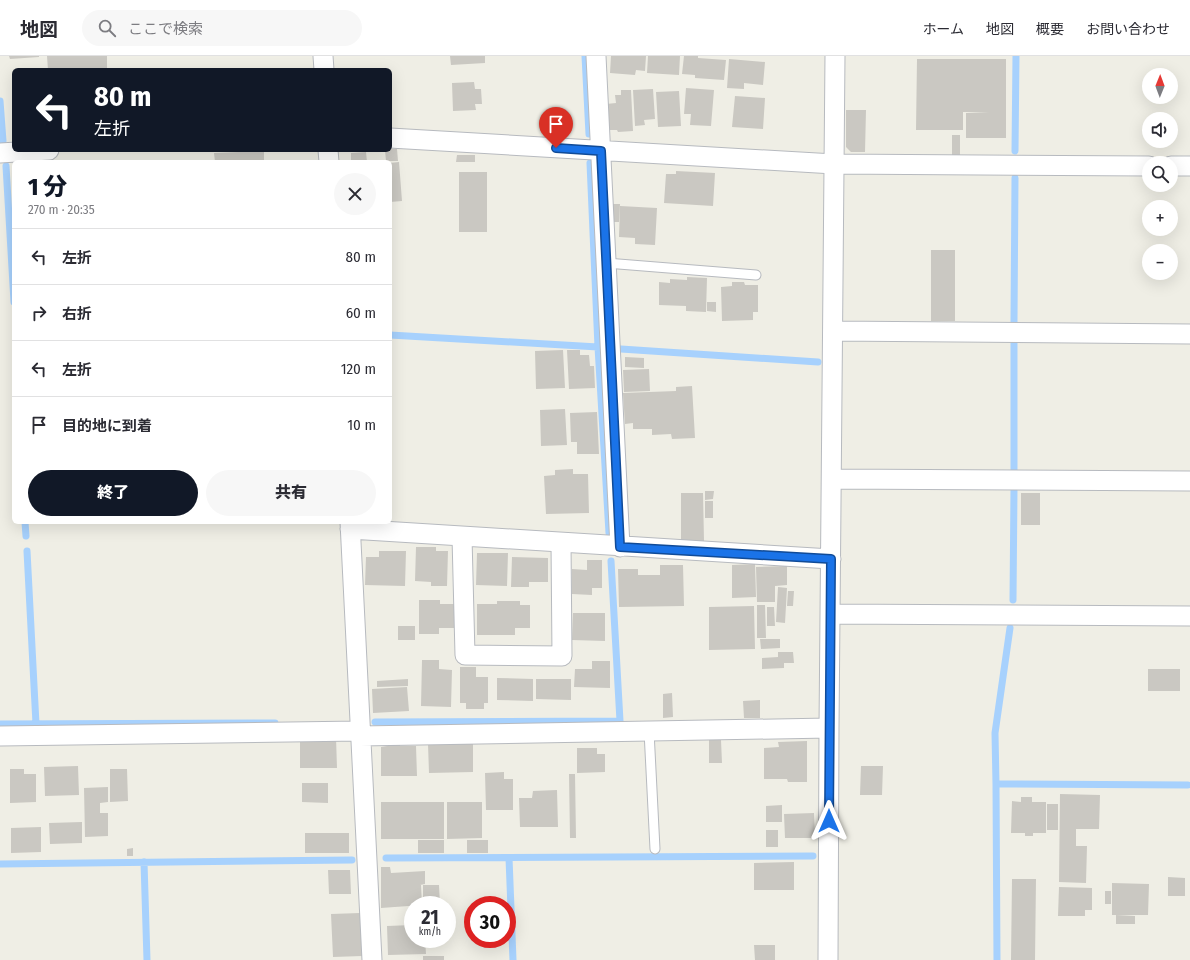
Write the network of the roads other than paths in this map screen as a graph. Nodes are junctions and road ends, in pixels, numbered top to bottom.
1 (323, 56) edge
2 (596, 56) edge
3 (835, 56) edge
4 (324, 68) edge
5 (392, 138) edge
6 (601, 151) junction
7 (16, 152) edge
8 (0, 153) edge
9 (834, 164) junction
10 (1142, 166) edge
11 (1178, 166) edge
12 (1190, 166) edge
13 (606, 263) junction
14 (756, 275) dead end
15 (833, 331) junction
16 (1190, 334) edge
17 (832, 479) junction
18 (1190, 481) edge
19 (350, 526) edge
20 (462, 537) junction
21 (561, 543) junction
22 (620, 547) junction
23 (831, 559) junction
24 (830, 614) junction
25 (1190, 616) edge
26 (829, 728) junction
27 (649, 731) junction
28 (360, 733) junction
29 (0, 736) edge
30 (655, 849) dead end
31 (372, 960) edge
32 (828, 960) edge

1 - 4 street
2 - 6 street
3 - 9 street
5 - 6 street
6 - 9 street
6 - 13 street
7 - 8 street
9 - 10 street
9 - 15 street
11 - 12 street
13 - 14 lane
13 - 22 street
15 - 16 street
15 - 17 street
17 - 18 street
17 - 23 street
19 - 20 street
19 - 28 street
20 - 21 street
20 - 21 street
21 - 22 street
22 - 23 street
23 - 24 street
24 - 25 street
24 - 26 street
26 - 27 street
26 - 32 street
27 - 28 street
27 - 30 lane
28 - 29 street
28 - 31 street

